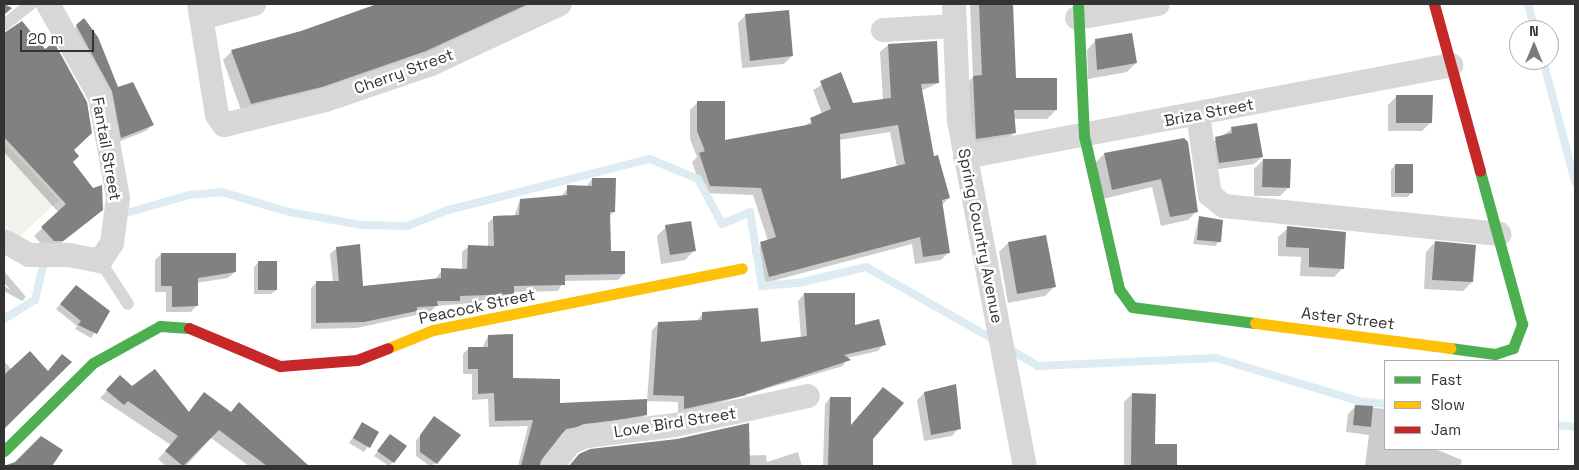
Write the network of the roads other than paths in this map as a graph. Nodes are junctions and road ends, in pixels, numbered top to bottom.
1 (31, 4) edge
2 (48, 4) edge
3 (254, 4) edge
4 (560, 4) edge
5 (1158, 4) edge
6 (1434, 4) edge
7 (201, 11) edge
8 (1077, 11) edge
9 (954, 15) edge
10 (4, 25) edge
11 (883, 30) dead end
12 (1451, 65) junction
13 (1198, 115) junction
14 (1084, 136) junction
15 (965, 157) junction
16 (1500, 234) junction
17 (4, 241) edge
18 (100, 261) junction
19 (742, 268) dead end
20 (128, 304) dead end
21 (808, 396) dead end
22 (4, 451) edge
23 (552, 466) edge
24 (1025, 466) edge

1 - 10 lane
2 - 18 street, Fantail Street
3 - 7 street
4 - 7 street, Cherry Street
5 - 8 street
6 - 12 street, Aster Street
8 - 14 street, Aster Street
9 - 11 street
9 - 15 street, Spring Country Avenue
12 - 13 street, Briza Street
12 - 16 street, Aster Street
13 - 14 street, Briza Street
13 - 16 street
14 - 15 street, Briza Street
14 - 16 street, Aster Street
15 - 24 street, Spring Country Avenue
17 - 18 street
18 - 20 lane
19 - 22 street, Peacock Street
21 - 23 street, Love Bird Street

